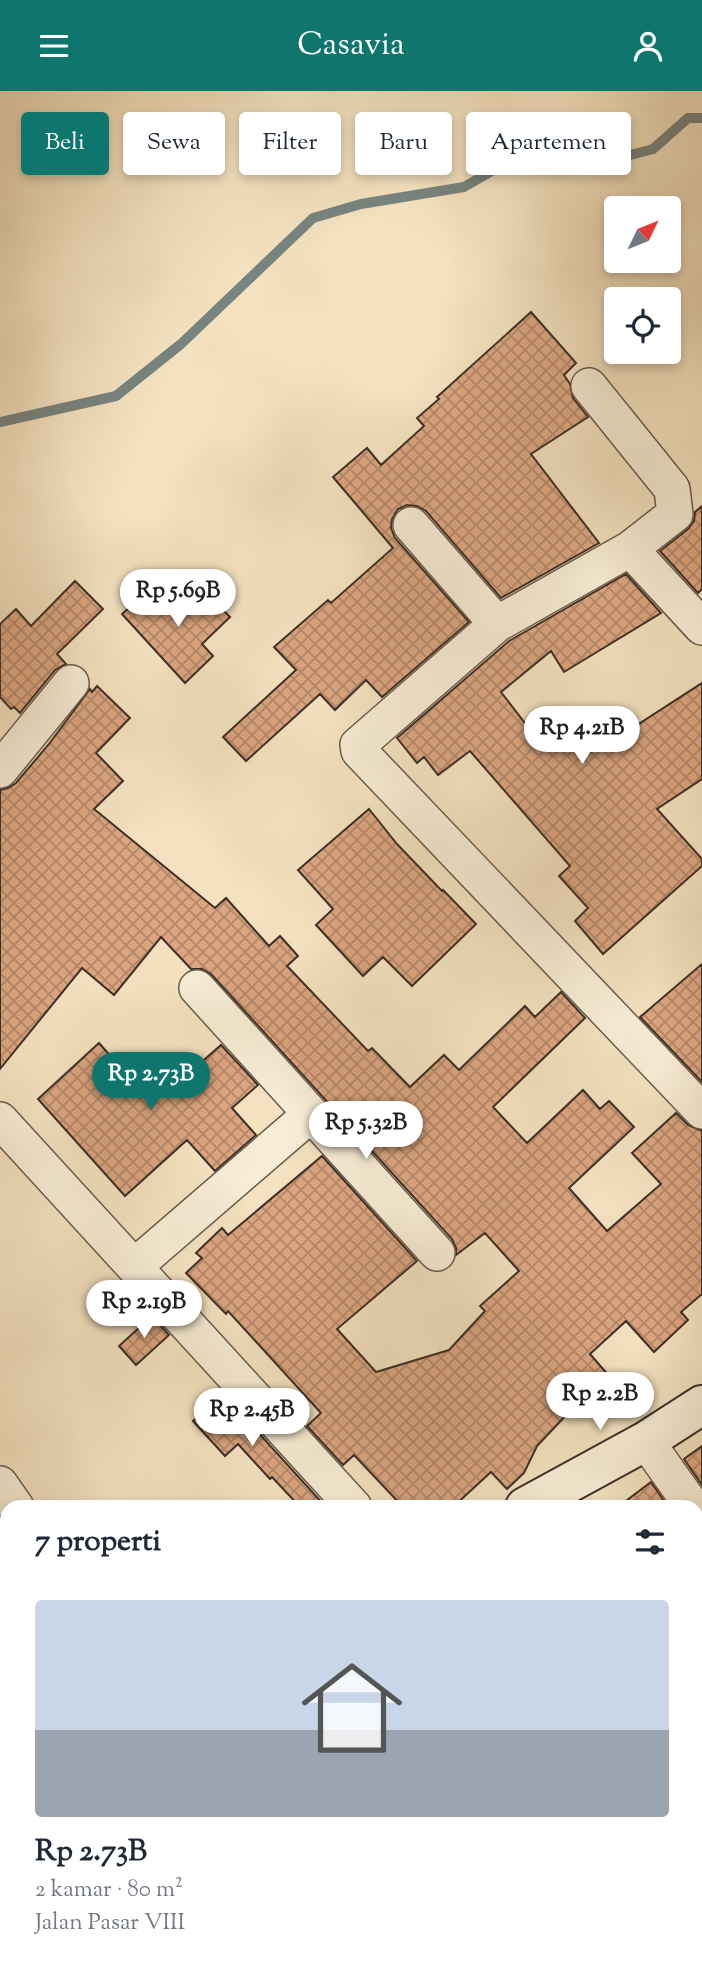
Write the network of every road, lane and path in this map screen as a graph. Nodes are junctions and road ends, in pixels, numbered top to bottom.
1 (589, 386) dead end
2 (411, 525) dead end
3 (630, 549) junction
4 (497, 624) junction
5 (702, 627) edge
6 (71, 683) dead end
7 (0, 770) edge
8 (197, 988) dead end
9 (702, 1111) edge
10 (311, 1114) junction
11 (0, 1120) edge
12 (437, 1253) dead end
13 (135, 1266) junction
14 (702, 1405) edge
15 (646, 1441) junction
16 (0, 1484) edge
17 (11, 1500) edge
18 (348, 1500) edge
19 (539, 1500) edge
20 (687, 1500) edge

1 - 3 street
2 - 4 street
3 - 4 street
3 - 5 street
4 - 9 street
6 - 7 street
8 - 10 street
10 - 12 street
10 - 13 street
11 - 13 street
13 - 18 street
14 - 15 main road
15 - 19 main road
15 - 20 street
16 - 17 street

